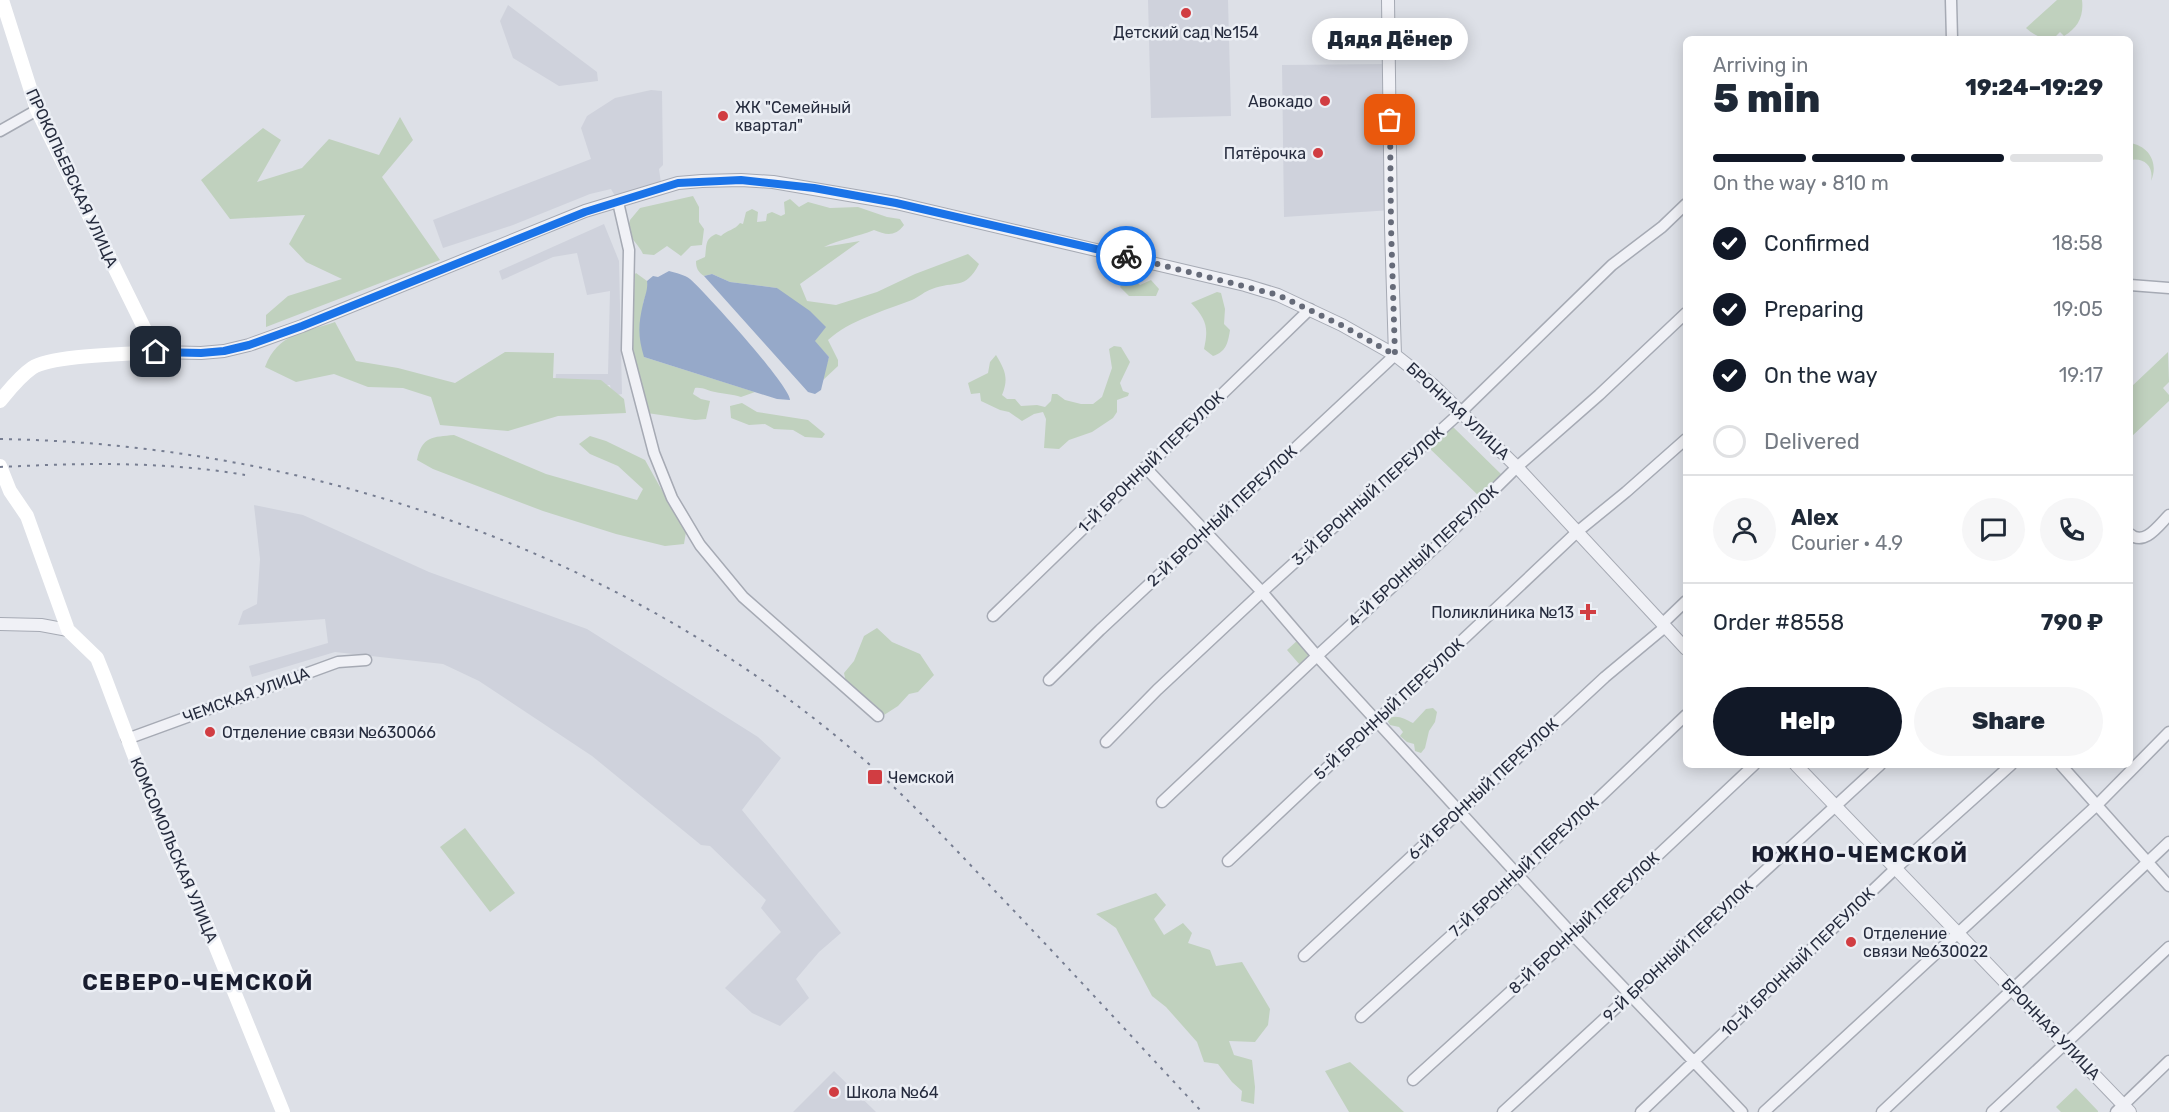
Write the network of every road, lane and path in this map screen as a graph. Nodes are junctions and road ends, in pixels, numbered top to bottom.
1 (2, 0) edge
2 (1388, 0) edge
3 (1951, 0) edge
4 (1952, 36) edge
5 (37, 110) junction
6 (0, 131) edge
7 (618, 202) junction
8 (1683, 207) edge
9 (2133, 285) edge
10 (2169, 288) edge
11 (1310, 309) junction
12 (1683, 316) edge
13 (156, 352) junction
14 (1395, 355) junction
15 (0, 401) edge
16 (1462, 411) junction
17 (1683, 442) edge
18 (0, 466) edge
19 (1145, 467) junction
20 (1517, 467) junction
21 (2169, 515) edge
22 (1205, 532) junction
23 (1577, 532) junction
24 (2133, 536) edge
25 (1262, 592) junction
26 (1683, 604) edge
27 (993, 616) dead end
28 (0, 624) edge
29 (1663, 625) junction
30 (69, 630) junction
31 (1683, 646) edge
32 (1317, 656) junction
33 (366, 660) dead end
34 (1049, 680) dead end
35 (878, 716) dead end
36 (1683, 718) edge
37 (1376, 720) junction
38 (2169, 732) edge
39 (127, 739) junction
40 (1106, 742) dead end
41 (1751, 768) edge
42 (1799, 768) edge
43 (1877, 768) edge
44 (2008, 768) edge
45 (2064, 768) edge
46 (1162, 802) dead end
47 (2097, 805) junction
48 (1835, 807) junction
49 (1460, 809) junction
50 (2169, 842) edge
51 (1228, 861) dead end
52 (2147, 862) junction
53 (1895, 869) junction
54 (1518, 875) junction
55 (2169, 886) edge
56 (1958, 933) junction
57 (1573, 934) junction
58 (2169, 947) edge
59 (1304, 956) dead end
60 (2013, 990) junction
61 (1631, 995) junction
62 (1361, 1017) dead end
63 (2064, 1043) junction
64 (1694, 1061) junction
65 (2169, 1061) edge
66 (1413, 1080) dead end
67 (2123, 1110) edge
68 (283, 1112) edge
69 (1503, 1112) edge
70 (1641, 1112) edge
71 (1742, 1112) edge
72 (1764, 1112) edge
73 (1882, 1112) edge
74 (1992, 1112) edge

1 - 5 main road, ПРОКОПЬЕВСКАЯ УЛИЦА
2 - 14 street
3 - 4 street
5 - 6 street
5 - 13 main road, ПРОКОПЬЕВСКАЯ УЛИЦА
7 - 11 street, БРОННАЯ УЛИЦА
7 - 13 street, БРОННАЯ УЛИЦА
7 - 35 street
8 - 16 street, 3-Й БРОННЫЙ ПЕРЕУЛОК
9 - 10 street
11 - 14 street, БРОННАЯ УЛИЦА
11 - 19 street, 1-Й БРОННЫЙ ПЕРЕУЛОК
12 - 20 street, 4-Й БРОННЫЙ ПЕРЕУЛОК
13 - 15 main road, БРОННАЯ УЛИЦА
14 - 16 street, БРОННАЯ УЛИЦА
14 - 22 street, 2-Й БРОННЫЙ ПЕРЕУЛОК
16 - 20 street, БРОННАЯ УЛИЦА
16 - 25 street, 3-Й БРОННЫЙ ПЕРЕУЛОК
17 - 23 street, 5-Й БРОННЫЙ ПЕРЕУЛОК
18 - 30 main road
19 - 22 street
19 - 27 street, 1-Й БРОННЫЙ ПЕРЕУЛОК
20 - 23 street, БРОННАЯ УЛИЦА
20 - 32 street, 4-Й БРОННЫЙ ПЕРЕУЛОК
21 - 24 street
22 - 25 street
22 - 34 street, 2-Й БРОННЫЙ ПЕРЕУЛОК
23 - 29 street, БРОННАЯ УЛИЦА
23 - 37 street, 5-Й БРОННЫЙ ПЕРЕУЛОК
25 - 32 street
25 - 40 street, 3-Й БРОННЫЙ ПЕРЕУЛОК
26 - 29 street, 6-Й БРОННЫЙ ПЕРЕУЛОК
28 - 30 street
29 - 31 street, БРОННАЯ УЛИЦА
29 - 49 street, 6-Й БРОННЫЙ ПЕРЕУЛОК
30 - 39 main road, КОМСОМОЛЬСКАЯ УЛИЦА
32 - 37 street
32 - 46 street, 4-Й БРОННЫЙ ПЕРЕУЛОК
33 - 39 street, ЧЕМСКАЯ УЛИЦА
36 - 54 street, 7-Й БРОННЫЙ ПЕРЕУЛОК
37 - 49 street
37 - 51 street, 5-Й БРОННЫЙ ПЕРЕУЛОК
38 - 47 street
39 - 68 main road, КОМСОМОЛЬСКАЯ УЛИЦА
41 - 57 street, 8-Й БРОННЫЙ ПЕРЕУЛОК
42 - 48 street, БРОННАЯ УЛИЦА
43 - 48 street, 9-Й БРОННЫЙ ПЕРЕУЛОК
44 - 53 street, 10-Й БРОННЫЙ ПЕРЕУЛОК
45 - 47 street
47 - 52 street
47 - 56 street
48 - 53 street, БРОННАЯ УЛИЦА
48 - 61 street, 9-Й БРОННЫЙ ПЕРЕУЛОК
49 - 54 street
49 - 59 street, 6-Й БРОННЫЙ ПЕРЕУЛОК
50 - 52 street
52 - 55 street
52 - 60 street
53 - 56 street, БРОННАЯ УЛИЦА
53 - 64 street, 10-Й БРОННЫЙ ПЕРЕУЛОК
54 - 57 street
54 - 62 street, 7-Й БРОННЫЙ ПЕРЕУЛОК
56 - 60 street, БРОННАЯ УЛИЦА
56 - 72 street
57 - 61 street
57 - 66 street, 8-Й БРОННЫЙ ПЕРЕУЛОК
58 - 63 street
60 - 63 street, БРОННАЯ УЛИЦА
60 - 73 street
61 - 64 street
61 - 69 street, 9-Й БРОННЫЙ ПЕРЕУЛОК
63 - 67 street, БРОННАЯ УЛИЦА
63 - 74 street
64 - 70 street, 10-Й БРОННЫЙ ПЕРЕУЛОК
64 - 71 street
65 - 67 street

